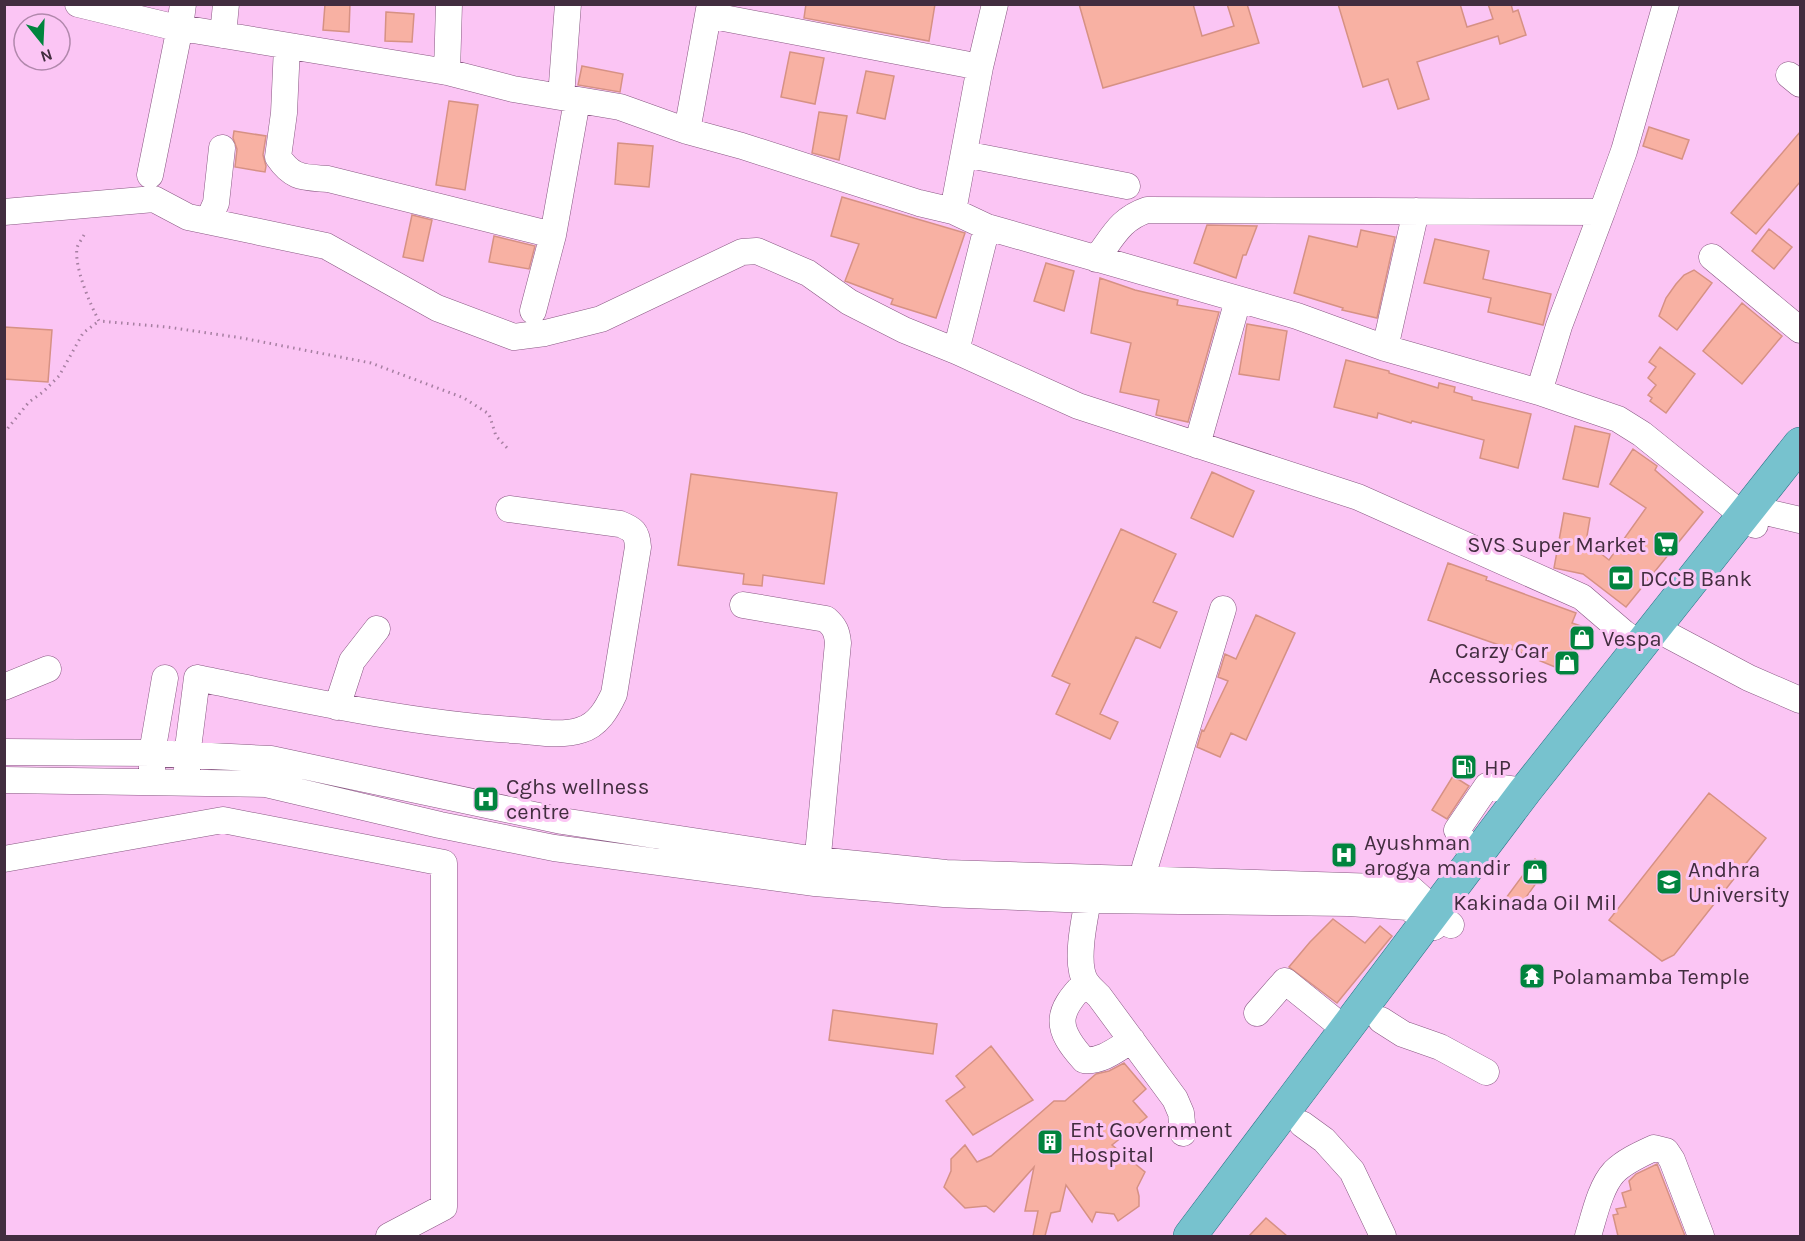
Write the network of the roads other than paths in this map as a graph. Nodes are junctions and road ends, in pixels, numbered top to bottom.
1 (226, 4) edge
2 (449, 4) edge
3 (568, 4) edge
4 (995, 4) edge
5 (1666, 4) edge
6 (93, 6) edge
7 (709, 10) edge
8 (182, 16) edge
9 (223, 35) junction
10 (287, 46) junction
11 (980, 67) junction
12 (447, 72) junction
13 (569, 99) junction
14 (687, 131) junction
15 (222, 148) dead end
16 (963, 154) junction
17 (150, 175) dead end
18 (1127, 186) dead end
19 (953, 211) junction
20 (1416, 211) junction
21 (4, 212) edge
22 (1602, 212) junction
23 (208, 222) junction
24 (987, 227) junction
25 (553, 235) junction
26 (1713, 257) dead end
27 (1096, 259) junction
28 (1238, 300) junction
29 (532, 311) dead end
30 (1800, 330) edge
31 (1385, 348) junction
32 (956, 351) junction
33 (1539, 392) junction
34 (1800, 444) edge
35 (1197, 445) junction
36 (1800, 470) edge
37 (510, 508) dead end
38 (1755, 518) junction
39 (1800, 520) edge
40 (743, 604) dead end
41 (1223, 609) dead end
42 (377, 629) dead end
43 (1654, 639) junction
44 (48, 669) dead end
45 (165, 678) dead end
46 (4, 687) edge
47 (1800, 700) edge
48 (337, 707) junction
49 (4, 752) edge
50 (152, 753) junction
51 (187, 756) junction
52 (4, 780) edge
53 (152, 781) junction
54 (187, 782) junction
55 (4, 858) edge
56 (816, 872) junction
57 (1090, 888) junction
58 (1142, 890) junction
59 (1440, 923) junction
60 (1086, 982) junction
61 (1257, 1013) dead end
62 (1381, 1020) junction
63 (1346, 1030) junction
64 (1132, 1040) junction
65 (1486, 1072) dead end
66 (1302, 1124) junction
67 (1184, 1133) dead end
68 (389, 1236) edge
69 (1190, 1236) edge
70 (1214, 1236) edge
71 (1383, 1236) edge
72 (1588, 1236) edge
73 (1701, 1236) edge

1 - 9 street
2 - 12 street
3 - 13 street
4 - 11 street
5 - 22 street
6 - 8 street
7 - 11 street
7 - 14 street
8 - 9 street
8 - 17 street
9 - 10 street
10 - 12 street
10 - 25 street
11 - 16 street
12 - 13 street
13 - 14 street
13 - 25 street
14 - 19 street
15 - 23 street
16 - 18 street
16 - 19 street
19 - 24 street
20 - 22 street
20 - 27 street
20 - 31 street
21 - 23 street
22 - 33 street
23 - 32 street
24 - 27 street
24 - 32 street
25 - 29 street
26 - 30 street
27 - 28 street
28 - 31 street
28 - 35 street
31 - 33 street
32 - 35 street
33 - 38 street
34 - 38 main road
35 - 43 street
36 - 38 main road
37 - 48 street
38 - 39 street
38 - 43 main road
40 - 56 street
41 - 58 street
42 - 48 street
43 - 47 street
43 - 59 main road
43 - 59 main road
44 - 46 street
45 - 50 street
48 - 51 street
49 - 50 street
50 - 51 street
50 - 53 street
51 - 54 street
51 - 56 street
52 - 53 street
53 - 54 street
54 - 56 street
55 - 68 street
56 - 57 street
57 - 58 street
57 - 60 street
58 - 59 street
59 - 62 main road
59 - 63 main road
60 - 64 street
60 - 64 street
61 - 63 street
62 - 65 street
62 - 66 main road
63 - 69 main road
64 - 67 street
66 - 70 main road
66 - 71 street
72 - 73 street

